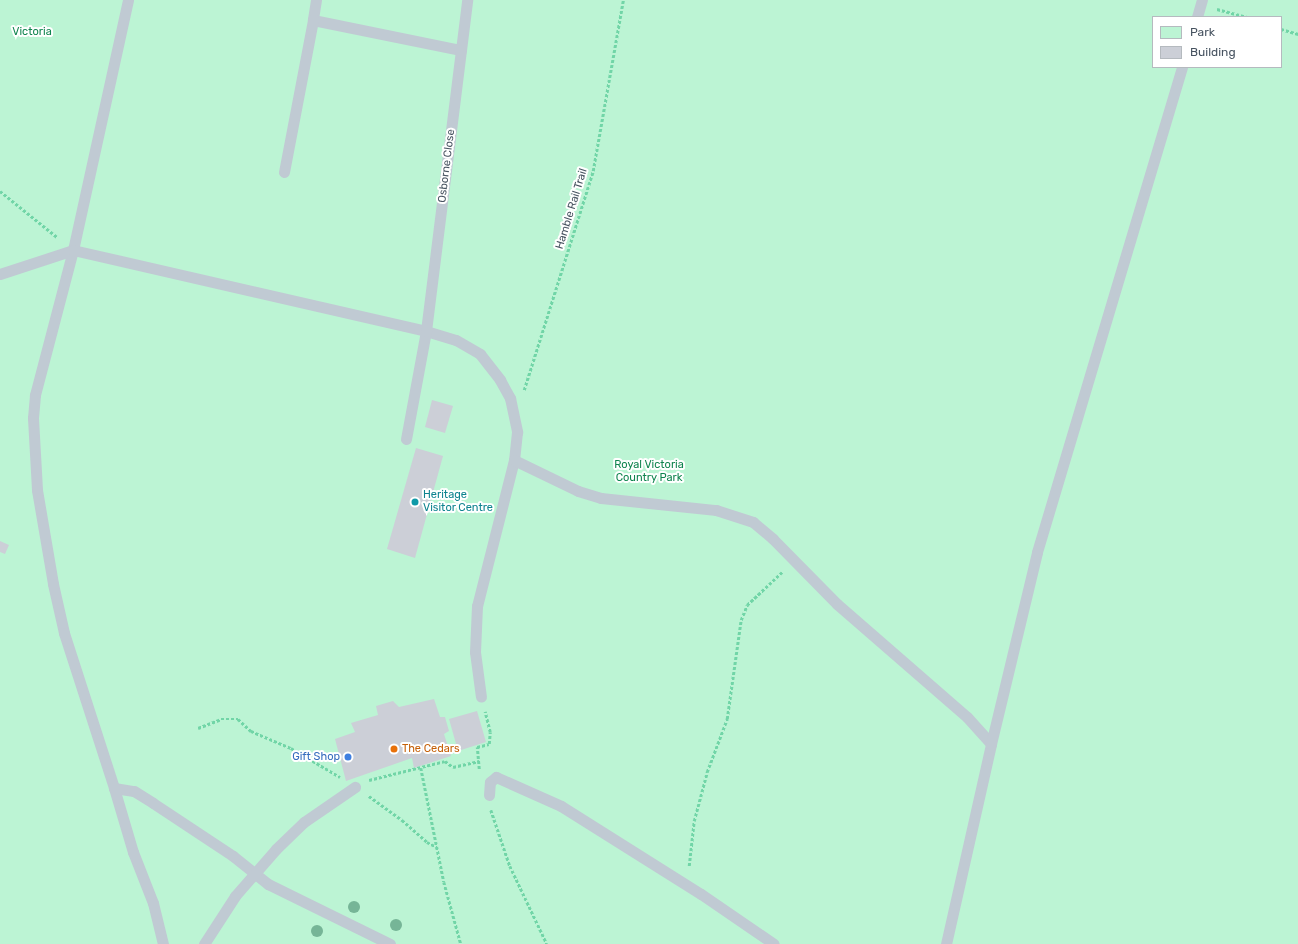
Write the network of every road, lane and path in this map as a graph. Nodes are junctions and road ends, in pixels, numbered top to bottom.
1 (128, 0) edge
2 (316, 0) edge
3 (467, 0) edge
4 (623, 0) edge
5 (1199, 8) edge
6 (1244, 16) edge
7 (313, 20) junction
8 (1282, 29) edge
9 (1298, 34) edge
10 (461, 50) junction
11 (1182, 68) edge
12 (284, 172) dead end
13 (0, 191) edge
14 (73, 250) junction
15 (0, 274) edge
16 (426, 331) junction
17 (515, 417) junction
18 (406, 439) dead end
19 (514, 460) junction
20 (795, 561) junction
21 (481, 697) joint
22 (198, 728) dead end
23 (990, 744) junction
24 (479, 761) junction
25 (421, 768) junction
26 (356, 787) junction
27 (114, 788) junction
28 (489, 795) junction
29 (437, 847) junction
30 (253, 872) junction
31 (685, 884) junction
32 (163, 944) edge
33 (204, 944) edge
34 (390, 944) edge
35 (461, 944) edge
36 (547, 944) edge
37 (774, 944) edge
38 (946, 944) edge

1 - 14 lane
2 - 7 lane
3 - 10 lane, Osborne Close
4 - 17 path, Hamble Rail Trail
5 - 6 path
7 - 10 lane
7 - 12 lane
8 - 9 path
10 - 16 lane, Osborne Close
11 - 23 lane
13 - 14 path
14 - 15 lane
14 - 16 lane
14 - 27 lane
16 - 17 lane
16 - 18 lane, Osborne Close
17 - 19 lane
19 - 20 lane
19 - 21 lane
20 - 23 lane
20 - 31 path
21 - 24 path
22 - 26 path
23 - 38 lane
24 - 25 path
24 - 28 path
25 - 26 path
25 - 29 path
26 - 29 path
26 - 30 lane
27 - 30 lane
27 - 32 lane
28 - 31 lane
28 - 36 path
29 - 35 path
30 - 33 lane
30 - 34 lane
31 - 37 lane

